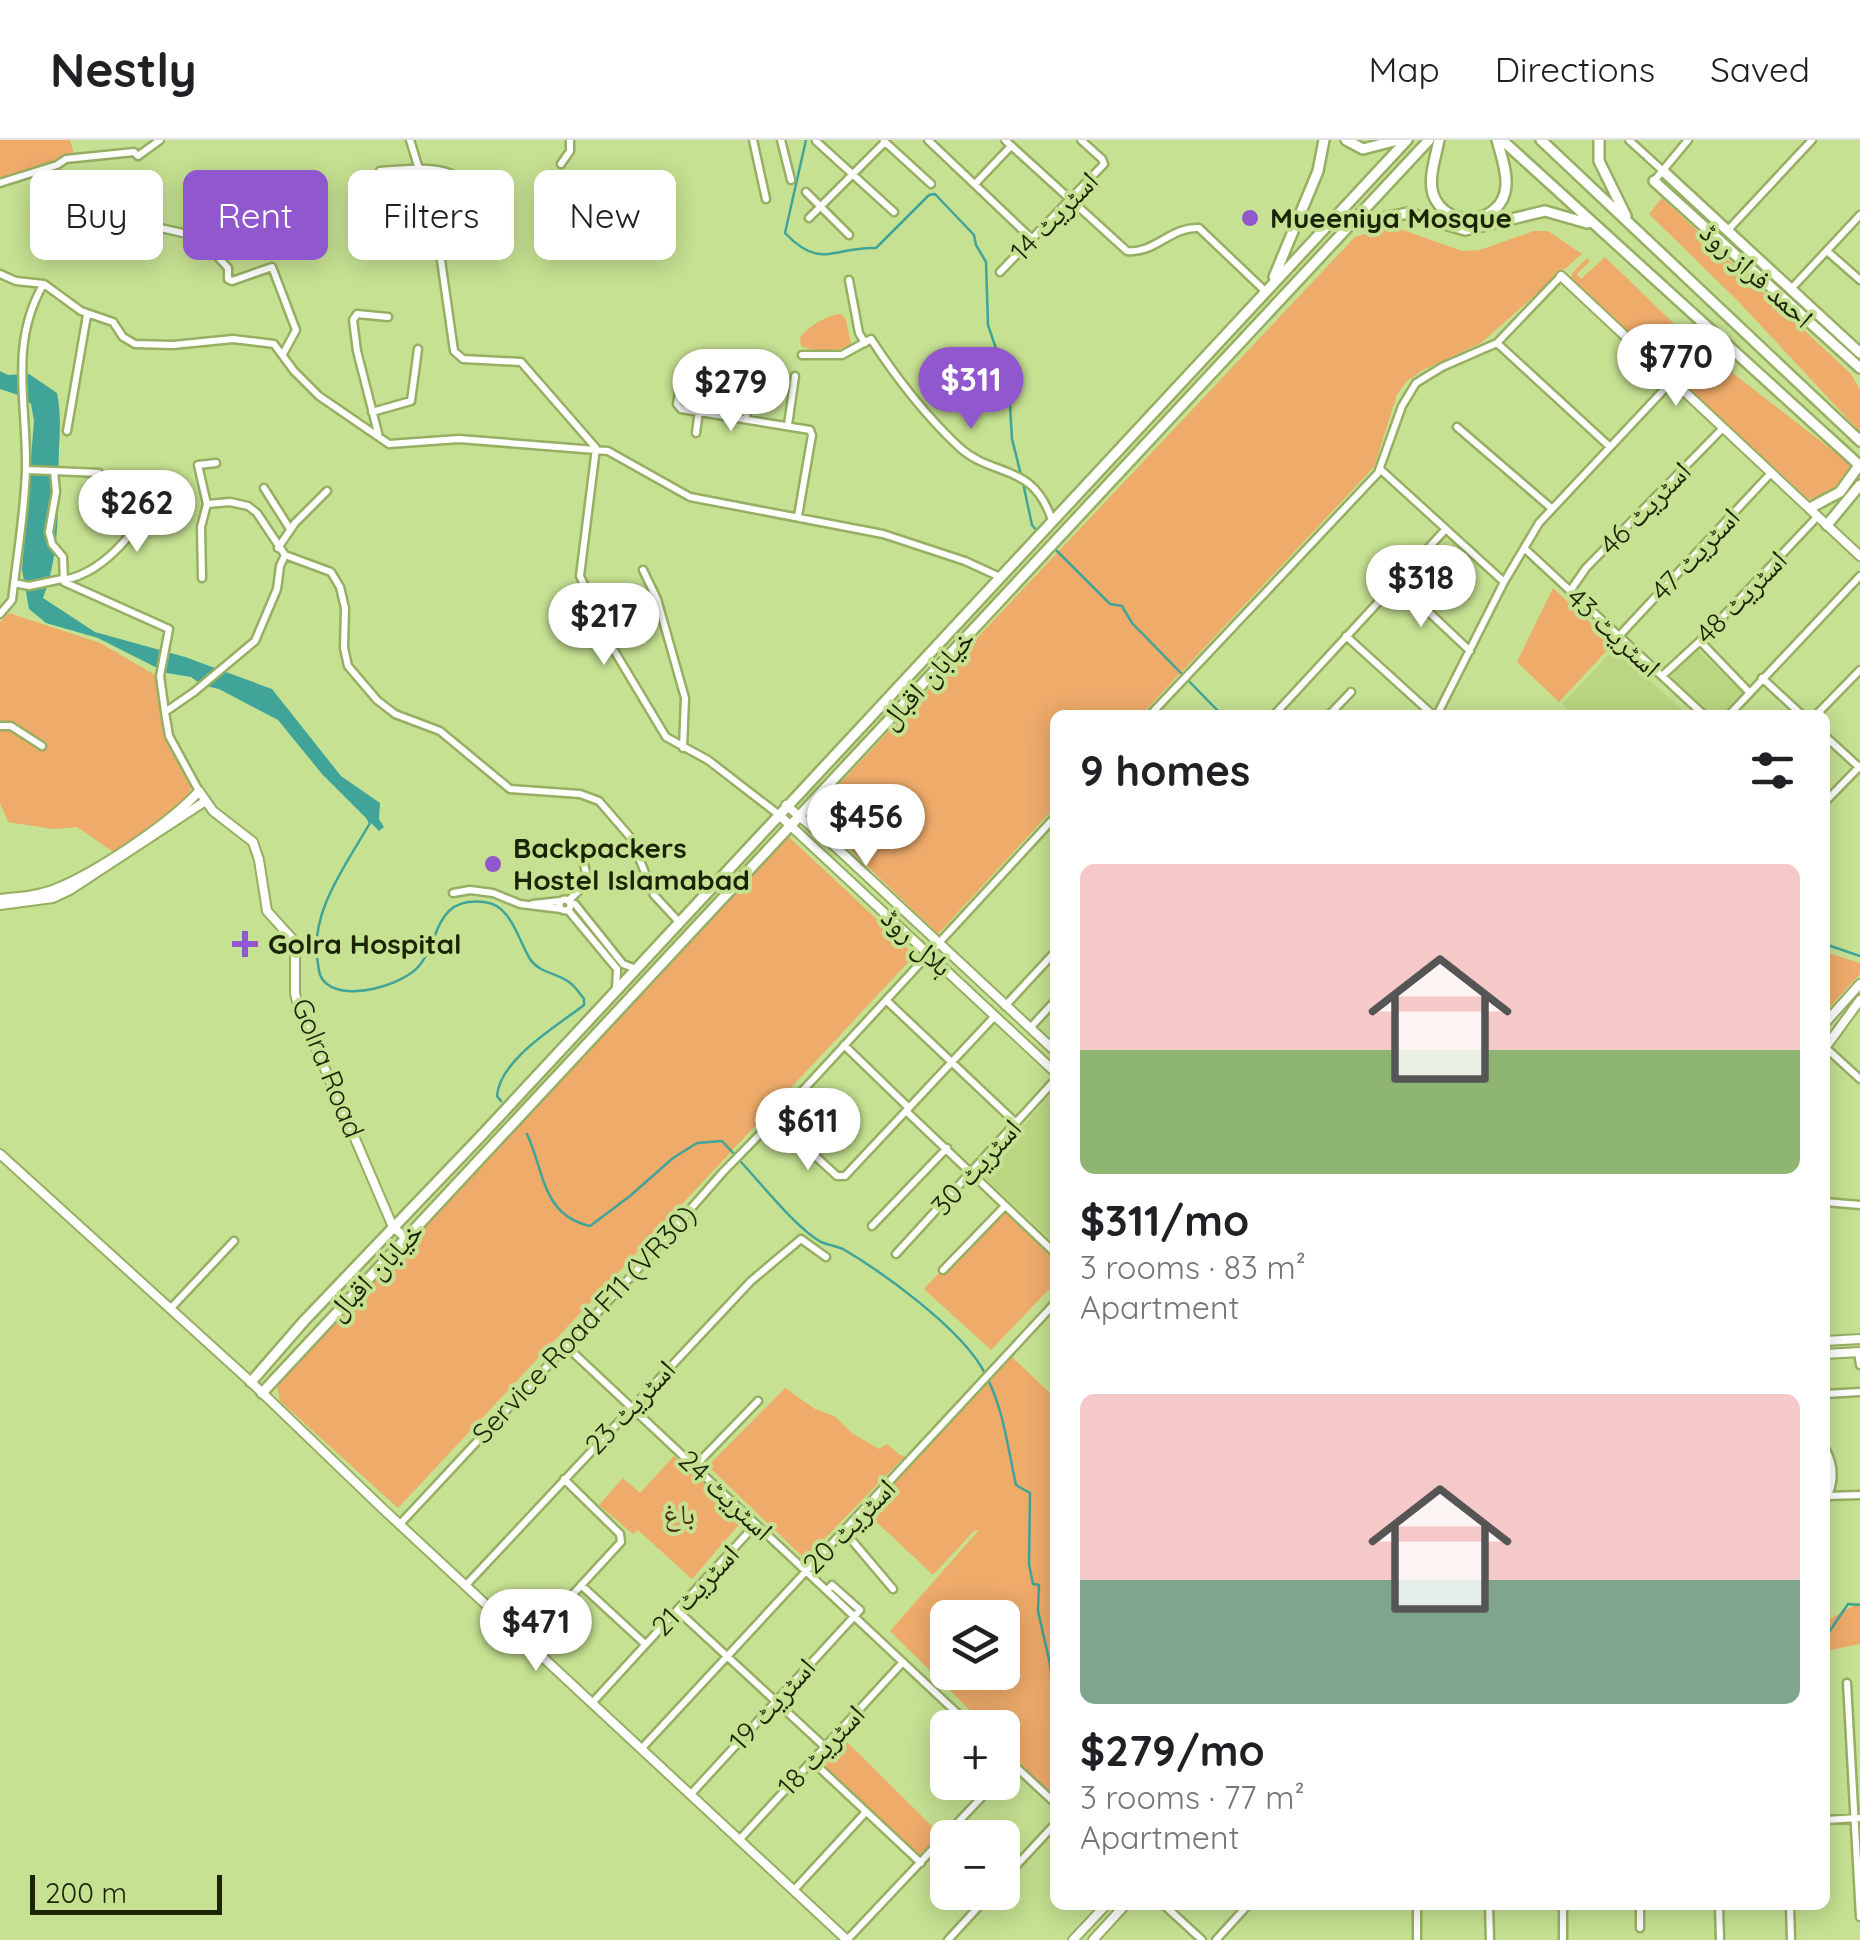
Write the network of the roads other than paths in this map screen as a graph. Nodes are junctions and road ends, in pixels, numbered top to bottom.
1 (160, 140) edge
2 (410, 140) edge
3 (570, 140) edge
4 (753, 140) edge
5 (781, 140) edge
6 (928, 140) edge
7 (1081, 140) edge
8 (1324, 140) edge
9 (1346, 140) edge
10 (1398, 140) edge
11 (1407, 140) edge
12 (1429, 140) edge
13 (1439, 140) edge
14 (1499, 140) edge
15 (1541, 140) edge
16 (1599, 140) edge
17 (1629, 140) edge
18 (1688, 140) edge
19 (1812, 140) edge
20 (130, 141) edge
21 (816, 141) edge
22 (884, 141) edge
23 (1008, 143) edge
24 (134, 152) junction
25 (561, 164) dead end
26 (419, 170) edge
27 (1663, 171) junction
28 (853, 174) junction
29 (791, 180) dead end
30 (1654, 181) joint
31 (0, 183) edge
32 (931, 184) dead end
33 (975, 184) junction
34 (806, 192) dead end
35 (766, 199) dead end
36 (1068, 200) junction
37 (820, 206) junction
38 (894, 212) dead end
39 (1860, 216) edge
40 (809, 218) dead end
41 (1629, 222) junction
42 (1350, 224) junction
43 (1594, 226) junction
44 (163, 229) edge
45 (1727, 232) junction
46 (849, 235) dead end
47 (1032, 239) junction
48 (1827, 251) junction
49 (439, 260) edge
50 (1000, 272) dead end
51 (0, 274) edge
52 (1561, 276) joint
53 (849, 280) dead end
54 (1860, 280) edge
55 (44, 284) junction
56 (1268, 288) junction
57 (1791, 289) junction
58 (88, 314) junction
59 (388, 316) dead end
60 (865, 342) junction
61 (1498, 343) junction
62 (1215, 346) junction
63 (418, 349) dead end
64 (282, 354) junction
65 (802, 355) dead end
66 (1227, 356) junction
67 (755, 358) dead end
68 (1858, 361) edge
69 (682, 375) dead end
70 (795, 376) dead end
71 (1860, 379) edge
72 (1672, 380) junction
73 (702, 388) dead end
74 (372, 412) junction
75 (699, 412) junction
76 (746, 418) junction
77 (788, 425) junction
78 (1456, 427) dead end
79 (1723, 428) junction
80 (66, 431) dead end
81 (696, 432) dead end
82 (379, 438) junction
83 (1860, 442) edge
84 (1609, 446) junction
85 (596, 448) junction
86 (216, 463) dead end
87 (1859, 464) edge
88 (1380, 469) junction
89 (26, 470) junction
90 (51, 471) junction
91 (98, 473) dead end
92 (1772, 473) junction
93 (158, 478) dead end
94 (1860, 485) edge
95 (264, 488) dead end
96 (327, 490) dead end
97 (207, 504) junction
98 (1550, 508) junction
99 (1814, 512) junction
100 (798, 516) junction
101 (1052, 520) junction
102 (1827, 525) junction
103 (290, 529) junction
104 (1444, 530) junction
105 (1524, 548) junction
106 (282, 552) junction
107 (1860, 556) edge
108 (643, 570) dead end
109 (1860, 576) edge
110 (202, 578) dead end
111 (1000, 578) junction
112 (63, 580) junction
113 (1397, 582) junction
114 (1504, 582) junction
115 (14, 583) junction
116 (1012, 588) junction
117 (1570, 591) junction
118 (0, 614) edge
119 (1346, 636) junction
120 (1619, 636) junction
121 (1700, 641) junction
122 (1470, 651) junction
123 (1860, 670) edge
124 (1662, 676) junction
125 (1762, 678) junction
126 (1351, 692) dead end
127 (1749, 692) junction
128 (1155, 710) edge
129 (1279, 710) edge
130 (1334, 710) edge
131 (1429, 710) edge
132 (1438, 710) edge
133 (1699, 710) edge
134 (1733, 710) edge
135 (1797, 710) edge
136 (1821, 710) edge
137 (165, 712) junction
138 (0, 726) edge
139 (1830, 740) edge
140 (42, 746) dead end
141 (684, 749) junction
142 (839, 750) junction
143 (851, 760) junction
144 (1860, 767) edge
145 (199, 791) junction
146 (1830, 797) edge
147 (204, 802) junction
148 (782, 810) junction
149 (800, 816) junction
150 (1050, 822) edge
151 (791, 824) junction
152 (580, 846) dead end
153 (454, 893) dead end
154 (0, 902) edge
155 (566, 905) junction
156 (679, 922) junction
157 (690, 933) junction
158 (939, 944) junction
159 (929, 953) junction
160 (1050, 957) edge
161 (636, 969) junction
162 (1860, 984) edge
163 (616, 990) junction
164 (1851, 992) junction
165 (886, 1000) junction
166 (1860, 1000) edge
167 (1050, 1006) edge
168 (1004, 1007) junction
169 (595, 1014) junction
170 (995, 1016) junction
171 (1830, 1017) edge
172 (606, 1024) junction
173 (1030, 1028) junction
174 (1830, 1040) edge
175 (844, 1046) junction
176 (1050, 1046) edge
177 (1830, 1052) edge
178 (952, 1062) junction
179 (1050, 1067) edge
180 (1860, 1079) edge
181 (1050, 1086) edge
182 (908, 1109) junction
183 (775, 1119) junction
184 (1016, 1123) junction
185 (947, 1148) junction
186 (0, 1154) edge
187 (971, 1171) junction
188 (1830, 1202) edge
189 (1860, 1205) edge
190 (1006, 1206) junction
191 (872, 1226) dead end
192 (393, 1227) junction
193 (406, 1238) junction
194 (234, 1241) dead end
195 (1050, 1248) edge
196 (896, 1254) dead end
197 (826, 1257) dead end
198 (944, 1270) dead end
199 (170, 1308) junction
200 (1050, 1309) edge
201 (1860, 1339) edge
202 (1830, 1340) edge
203 (566, 1346) junction
204 (1859, 1352) edge
205 (1830, 1354) edge
206 (1860, 1365) edge
207 (251, 1382) junction
208 (1860, 1392) edge
209 (262, 1393) junction
210 (1830, 1394) edge
211 (758, 1402) dead end
212 (630, 1406) junction
213 (694, 1466) junction
214 (564, 1478) junction
215 (1860, 1494) edge
216 (1830, 1499) edge
217 (400, 1524) junction
218 (756, 1524) junction
219 (844, 1531) junction
220 (806, 1570) junction
221 (466, 1584) junction
222 (581, 1584) junction
223 (893, 1589) dead end
224 (677, 1610) junction
225 (854, 1615) junction
226 (529, 1642) junction
227 (645, 1644) junction
228 (726, 1656) junction
229 (903, 1662) junction
230 (1848, 1683) dead end
231 (775, 1700) junction
232 (593, 1702) junction
233 (955, 1710) edge
234 (825, 1747) junction
235 (642, 1748) junction
236 (812, 1760) junction
237 (1020, 1770) edge
238 (691, 1794) junction
239 (1050, 1798) edge
240 (980, 1800) edge
241 (865, 1813) junction
242 (1858, 1818) edge
243 (1830, 1820) edge
244 (1050, 1829) edge
245 (740, 1838) junction
246 (1020, 1862) edge
247 (921, 1864) junction
248 (794, 1890) junction
249 (976, 1910) edge
250 (1101, 1910) edge
251 (1120, 1910) edge
252 (1169, 1910) edge
253 (1243, 1910) edge
254 (1416, 1910) edge
255 (1489, 1910) edge
256 (1564, 1910) edge
257 (1640, 1910) edge
258 (1719, 1910) edge
259 (1790, 1910) edge
260 (1860, 1917) edge
261 (1640, 1928) dead end
262 (847, 1940) edge
263 (948, 1940) edge
264 (1073, 1940) edge
265 (1093, 1940) edge
266 (1202, 1940) edge
267 (1216, 1940) edge
268 (1417, 1940) edge
269 (1490, 1940) edge
270 (1563, 1940) edge
271 (1720, 1940) edge
272 (1790, 1940) edge

1 - 24 street
2 - 26 street
3 - 25 street
4 - 35 street
5 - 29 street
6 - 33 street
7 - 36 street, اسٹریٹ 14
8 - 56 main road
9 - 10 main road
11 - 56 main road, خیابان اقبال
12 - 42 main road, خیابان اقبال
13 - 14 main road
14 - 43 main road
15 - 41 main road
16 - 41 main road
17 - 27 street
18 - 27 street
19 - 45 street
20 - 24 street
21 - 28 street
22 - 28 street
22 - 32 street
23 - 33 street
23 - 36 street
24 - 31 street
27 - 30 street
27 - 45 main road, احمد فراز روڈ
28 - 37 street
28 - 38 street
30 - 68 main road, احمد فراز روڈ
33 - 47 street
34 - 37 street
36 - 47 street, اسٹریٹ 14
36 - 56 street
37 - 40 street
37 - 46 street
39 - 48 street
41 - 83 main road
42 - 43 main road
42 - 66 main road, خیابان اقبال
43 - 87 main road
44 - 64 street
45 - 57 main road, احمد فراز روڈ
47 - 50 street, اسٹریٹ 14
48 - 54 street
48 - 57 street
49 - 85 street
51 - 55 street
52 - 61 street
52 - 72 street
53 - 60 street
55 - 58 street
55 - 89 street
56 - 62 main road, خیابان اقبال
57 - 68 main road, احمد فراز روڈ
58 - 64 street
58 - 80 street
59 - 74 street
60 - 65 street
60 - 101 street
61 - 84 street
61 - 88 street
62 - 66 main road
62 - 101 main road, خیابان اقبال
63 - 74 street
64 - 82 street
66 - 116 main road, خیابان اقبال
67 - 76 street
68 - 71 main road
69 - 75 street
70 - 77 street
72 - 79 street
72 - 84 street
73 - 75 street
74 - 82 street
75 - 76 street
75 - 81 street
76 - 77 street
77 - 100 street
78 - 98 street
79 - 92 street
79 - 117 street, اسٹریٹ 46
82 - 85 street
84 - 98 street
85 - 100 street
85 - 141 street
86 - 97 street
87 - 99 main road
88 - 104 street
88 - 128 street
89 - 90 street
89 - 115 street
90 - 91 street
90 - 112 street
92 - 99 street
92 - 120 street, اسٹریٹ 47
93 - 112 street
94 - 102 main road
95 - 103 street
96 - 103 street
97 - 106 street
97 - 110 street
98 - 105 street
99 - 102 street
99 - 121 street, اسٹریٹ 48
100 - 111 street
101 - 111 main road, خیابان اقبال
102 - 107 street
103 - 106 street
104 - 113 street
104 - 114 street
105 - 114 street
105 - 117 street, اسٹریٹ 43
106 - 137 street
106 - 156 street
108 - 141 street
109 - 125 street
111 - 116 main road
111 - 142 main road, خیابان اقبال
112 - 115 street
112 - 137 street
113 - 119 street
113 - 122 street
114 - 122 street
115 - 118 street
116 - 143 main road, خیابان اقبال
117 - 120 street, اسٹریٹ 43
119 - 129 street
119 - 131 street
120 - 124 street, اسٹریٹ 43
121 - 124 street, اسٹریٹ 48
121 - 127 street
122 - 132 street
123 - 136 street
124 - 133 street, اسٹریٹ 43
125 - 127 street
125 - 135 street
126 - 130 street
127 - 134 street
137 - 145 street
138 - 140 street
139 - 144 street
141 - 148 street
142 - 143 main road
142 - 148 main road, خیابان اقبال
143 - 149 main road, خیابان اقبال
144 - 146 street
145 - 147 street, Golra Road
145 - 154 street
147 - 154 street
147 - 192 street, Golra Road
148 - 149 street, ہلال روڈ
148 - 151 street, ہلال روڈ
148 - 156 main road, خیابان اقبال
149 - 151 main road, خیابان اقبال
149 - 158 street, ہلال روڈ
150 - 158 street, Service Road F11 (VR30)
151 - 157 main road, خیابان اقبال
151 - 159 street, ہلال روڈ
152 - 155 street
153 - 155 street
155 - 161 street
155 - 163 street
156 - 157 main road
156 - 161 main road, خیابان اقبال
157 - 172 main road, خیابان اقبال
158 - 159 street, Service Road F11 (VR30)
158 - 168 street, ہلال روڈ
159 - 165 street, Service Road F11 (VR30)
159 - 170 street, ہلال روڈ
160 - 168 street
161 - 163 main road, خیابان اقبال
162 - 164 street
163 - 169 main road, خیابان اقبال
164 - 166 street
164 - 171 street
165 - 175 street, Service Road F11 (VR30)
165 - 178 street
166 - 174 street
167 - 173 street
168 - 173 street, ہلال روڈ
169 - 172 main road
169 - 192 main road, خیابان اقبال
170 - 178 street
170 - 179 street, ہلال روڈ
172 - 193 main road, خیابان اقبال
173 - 176 street, ہلال روڈ
175 - 182 street
175 - 183 street, Service Road F11 (VR30)
177 - 180 street
178 - 182 street
178 - 184 street
181 - 184 street, اسٹریٹ 30
182 - 183 street
182 - 185 street
183 - 203 street, Service Road F11 (VR30)
184 - 187 street, اسٹریٹ 30
185 - 187 street
185 - 191 street
186 - 199 street
187 - 190 street
187 - 196 street, اسٹریٹ 30
188 - 189 street
190 - 195 street
190 - 198 street
192 - 193 street, Golra Road
192 - 207 main road, خیابان اقبال
193 - 209 main road, خیابان اقبال
194 - 199 street
197 - 212 street, اسٹریٹ 23
199 - 207 street
200 - 219 street, اسٹریٹ 20
201 - 202 street
203 - 212 street, اسٹریٹ 24
203 - 217 street, Service Road F11 (VR30)
204 - 205 street
204 - 206 street
207 - 209 street
208 - 210 street
209 - 217 street
211 - 213 street
212 - 213 street, اسٹریٹ 24
212 - 214 street, اسٹریٹ 23
213 - 218 street, اسٹریٹ 24
214 - 221 street, اسٹریٹ 23
214 - 222 street
215 - 216 street
217 - 221 street
218 - 220 street, اسٹریٹ 24
218 - 224 street, اسٹریٹ 21
219 - 220 street, اسٹریٹ 20
219 - 223 street
220 - 225 street, اسٹریٹ 24
220 - 228 street, اسٹریٹ 20
221 - 226 street
222 - 226 street
222 - 227 street
224 - 227 street, اسٹریٹ 21
224 - 228 street
225 - 229 street, اسٹریٹ 24
225 - 231 street, اسٹریٹ 19
226 - 232 street
227 - 232 street, اسٹریٹ 21
228 - 231 street
228 - 235 street, اسٹریٹ 20
229 - 233 street, اسٹریٹ 24
229 - 234 street, اسٹریٹ 18
230 - 242 street
231 - 234 street
231 - 238 street, اسٹریٹ 19
232 - 235 street
234 - 236 street, اسٹریٹ 18
235 - 238 street
236 - 241 street
236 - 245 street, اسٹریٹ 18
237 - 239 street
238 - 245 street
240 - 247 street
241 - 247 street
241 - 248 street
242 - 243 street
242 - 260 street
244 - 246 street
245 - 248 street
247 - 262 street
248 - 262 street
249 - 263 street
250 - 264 street
251 - 265 street
252 - 266 street
253 - 267 street
254 - 268 street
255 - 269 street
256 - 270 street
257 - 261 street
258 - 271 street
259 - 272 street

